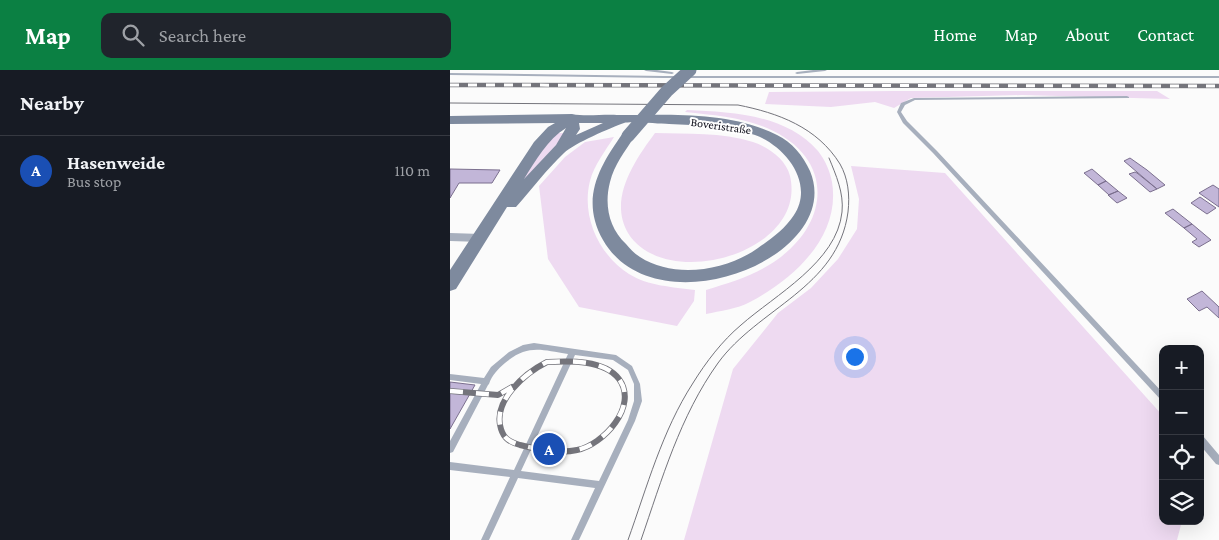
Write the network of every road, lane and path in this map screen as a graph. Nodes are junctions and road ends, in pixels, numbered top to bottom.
1 (555, 70) edge
2 (622, 70) edge
3 (646, 70) edge
4 (690, 70) edge
5 (825, 70) edge
6 (450, 74) edge
7 (562, 75) junction
8 (616, 76) junction
9 (1219, 77) edge
10 (1127, 98) dead end
11 (572, 118) junction
12 (627, 118) junction
13 (450, 120) edge
14 (515, 120) junction
15 (539, 145) junction
16 (561, 148) junction
17 (486, 231) junction
18 (450, 237) edge
19 (450, 284) edge
20 (573, 351) junction
21 (450, 377) edge
22 (487, 382) junction
23 (1159, 394) edge
24 (1204, 444) edge
25 (450, 449) edge
26 (1219, 461) edge
27 (450, 466) edge
28 (516, 474) junction
29 (601, 485) junction
30 (485, 540) edge
31 (575, 540) edge

1 - 7 lane
2 - 8 lane
3 - 5 lane
4 - 12 main road, Boveristraße, bridge
6 - 7 lane
7 - 8 lane
8 - 9 lane
10 - 23 lane
11 - 12 main road, Boveristraße
11 - 14 main road, Boveristraße
11 - 15 main road
11 - 16 main road
12 - 16 main road
13 - 14 main road, Boveristraße
14 - 15 main road
15 - 17 main road
16 - 17 main road
17 - 18 street
17 - 19 main road
20 - 22 lane
20 - 28 lane
20 - 29 lane
21 - 22 lane
22 - 25 lane
24 - 26 lane
27 - 28 lane
28 - 29 lane
28 - 30 lane
29 - 31 lane

